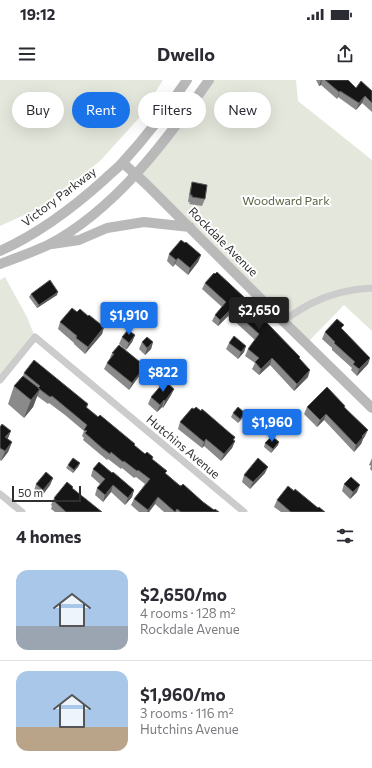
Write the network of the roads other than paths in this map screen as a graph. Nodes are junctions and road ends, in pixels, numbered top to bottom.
1 (187, 80) edge
2 (209, 80) edge
3 (123, 163) junction
4 (136, 174) junction
5 (190, 227) junction
6 (48, 244) junction
7 (0, 251) edge
8 (0, 264) edge
9 (372, 288) edge
10 (282, 321) junction
11 (0, 380) edge
12 (372, 408) edge
13 (0, 494) edge
14 (22, 512) edge
15 (244, 512) edge

1 - 3 street, Victory Parkway
2 - 4 street
3 - 4 street, Rockdale Avenue
3 - 7 street, Victory Parkway
4 - 5 street, Rockdale Avenue
4 - 6 street
5 - 6 street
5 - 10 street, Rockdale Avenue
6 - 8 street
9 - 10 street
10 - 12 street, Rockdale Avenue
11 - 15 street, Hutchins Avenue
13 - 14 street

